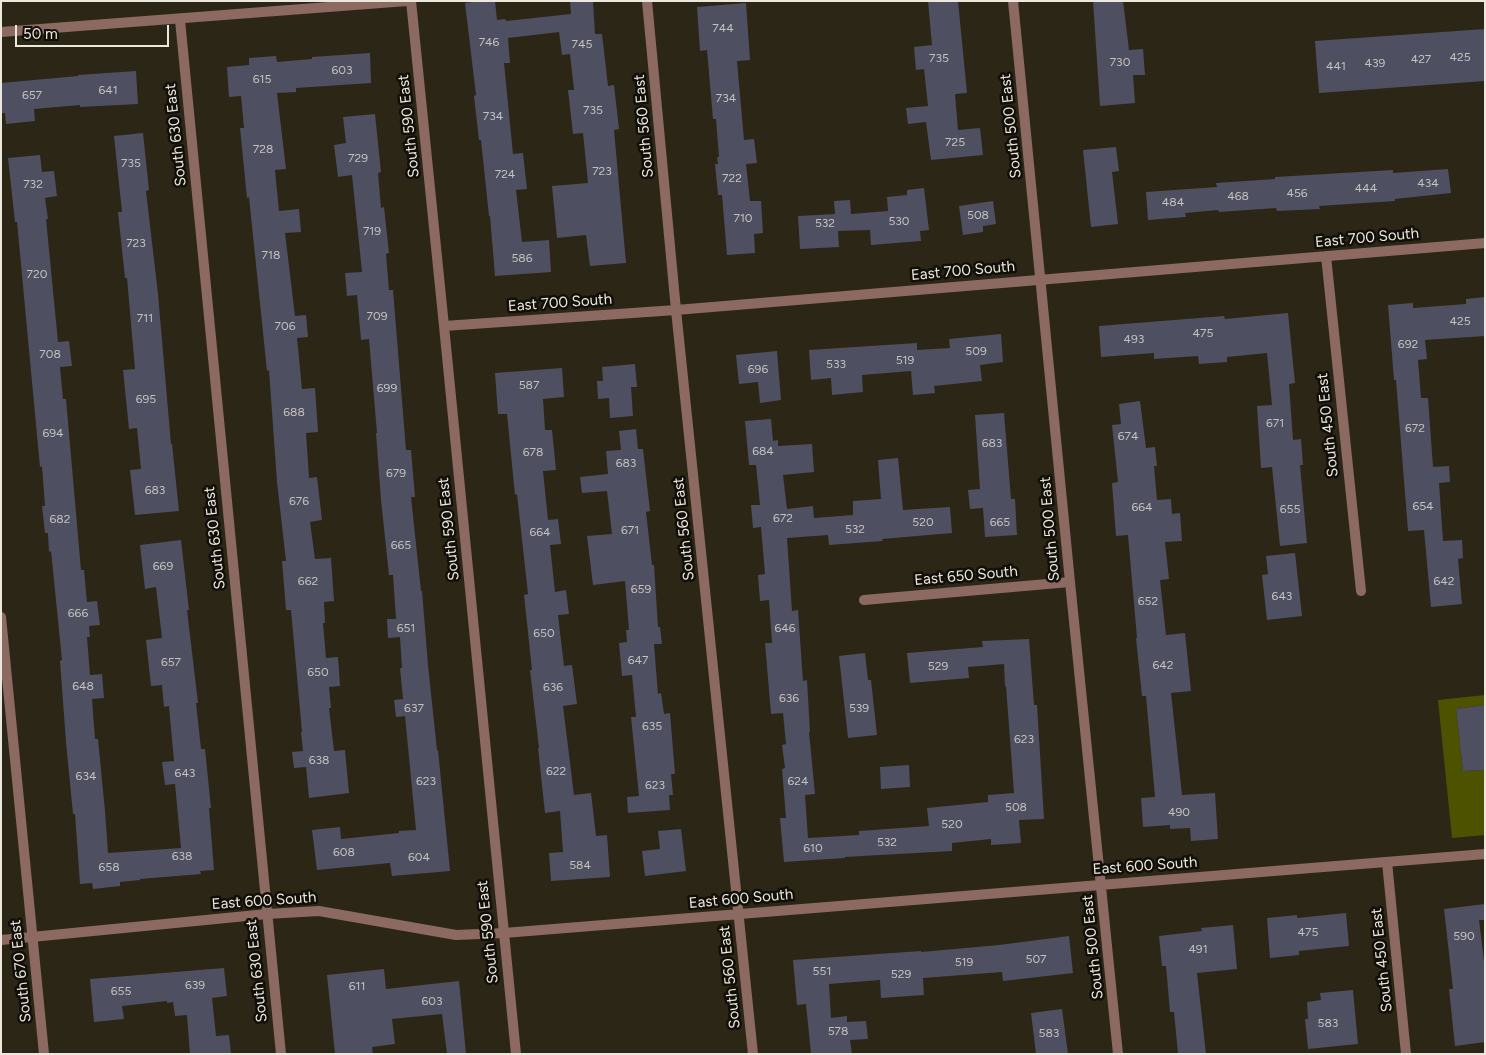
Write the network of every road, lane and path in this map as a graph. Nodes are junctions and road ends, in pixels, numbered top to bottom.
1 (406, 1) edge
2 (411, 1) edge
3 (647, 1) edge
4 (1013, 1) edge
5 (180, 20) junction
6 (1, 32) edge
7 (1485, 243) edge
8 (1326, 256) junction
9 (1042, 279) junction
10 (676, 310) junction
11 (444, 326) junction
12 (1070, 582) junction
13 (1361, 591) dead end
14 (864, 600) dead end
15 (1, 617) edge
16 (1485, 854) edge
17 (1387, 862) junction
18 (1102, 884) junction
19 (267, 914) junction
20 (739, 914) junction
21 (504, 933) junction
22 (33, 937) junction
23 (1, 940) edge
24 (44, 1054) edge
25 (281, 1054) edge
26 (516, 1054) edge
27 (753, 1054) edge
28 (1118, 1054) edge
29 (1406, 1054) edge

1 - 5 street
2 - 11 street, South 590 East
3 - 10 street, South 560 East
4 - 9 street, South 500 East
5 - 6 street
5 - 19 street, South 630 East
7 - 8 street, East 700 South
8 - 9 street, East 700 South
8 - 13 street, South 450 East
9 - 10 street, East 700 South
9 - 12 street, South 500 East
10 - 11 street, East 700 South
10 - 20 street, South 560 East
11 - 21 street, South 590 East
12 - 14 street, East 650 South
12 - 18 street, South 500 East
15 - 22 street, South 670 East
16 - 17 street, East 600 South
17 - 18 street, East 600 South
17 - 29 street, South 450 East
18 - 20 street, East 600 South
18 - 28 street, South 500 East
19 - 21 street, East 600 South
19 - 22 street, East 600 South
19 - 25 street, South 630 East
20 - 21 street, East 600 South
20 - 27 street, South 560 East
21 - 26 street, South 590 East
22 - 23 street, East 600 South
22 - 24 street, South 670 East

